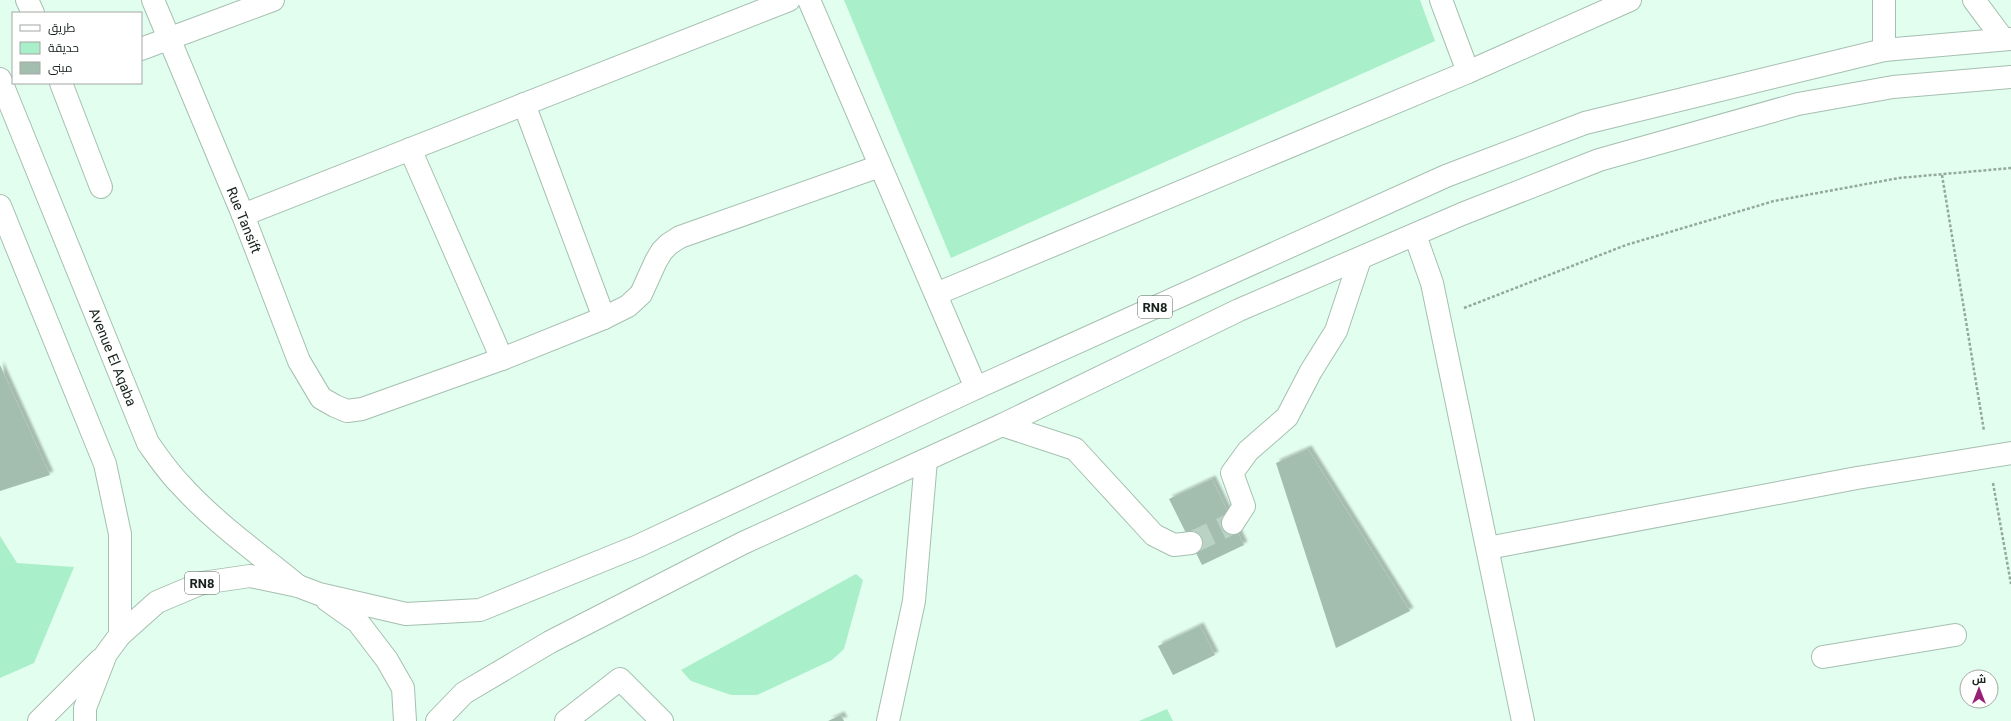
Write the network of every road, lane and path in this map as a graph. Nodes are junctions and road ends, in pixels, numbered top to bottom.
1 (27, 0) edge
2 (153, 0) edge
3 (273, 0) edge
4 (789, 0) edge
5 (809, 0) edge
6 (1441, 0) edge
7 (1630, 0) edge
8 (1884, 0) edge
9 (1974, 0) edge
10 (32, 12) edge
11 (170, 39) junction
12 (2007, 39) edge
13 (142, 49) edge
14 (1884, 50) junction
15 (1468, 72) junction
16 (2011, 77) edge
17 (0, 79) edge
18 (61, 84) edge
19 (524, 104) junction
20 (410, 150) junction
21 (880, 166) junction
22 (2011, 168) edge
23 (1942, 175) junction
24 (100, 187) dead end
25 (0, 206) edge
26 (243, 215) junction
27 (1415, 236) junction
28 (1360, 259) junction
29 (936, 294) junction
30 (1463, 309) dead end
31 (604, 318) junction
32 (502, 359) junction
33 (976, 388) junction
34 (1002, 424) junction
35 (2011, 453) edge
36 (1988, 457) junction
37 (926, 460) junction
38 (1233, 523) tunnel mouth
39 (1191, 544) tunnel mouth
40 (1488, 548) junction
41 (2011, 584) edge
42 (298, 586) junction
43 (319, 594) junction
44 (120, 635) junction
45 (1955, 635) dead end
46 (106, 654) junction
47 (1823, 657) dead end
48 (39, 721) edge
49 (85, 721) edge
50 (405, 721) edge
51 (437, 721) edge
52 (566, 721) edge
53 (662, 721) edge
54 (888, 721) edge
55 (1523, 721) edge

1 - 10 main road
2 - 11 main road, Rue Tansift
3 - 11 main road
4 - 19 main road
5 - 21 main road
6 - 15 main road
7 - 15 main road
8 - 14 main road
9 - 12 main road
11 - 13 main road
11 - 26 main road, Rue Tansift
12 - 14 main road, RN8
14 - 33 main road, RN8
15 - 29 main road
16 - 27 main road
17 - 42 main road, Avenue El Aqaba
18 - 24 main road
19 - 20 main road
19 - 31 main road
20 - 26 main road
20 - 32 main road
21 - 29 main road
21 - 31 main road, Rue Tansift
22 - 23 path
23 - 30 path
23 - 36 path
25 - 44 main road
26 - 32 main road, Rue Tansift
27 - 28 main road
27 - 40 main road
28 - 34 main road
28 - 38 main road
29 - 33 main road
31 - 32 main road, Rue Tansift
33 - 43 main road, RN8
34 - 37 main road
34 - 39 main road
35 - 36 main road
36 - 40 main road
36 - 41 path
37 - 51 main road
37 - 54 main road
40 - 55 main road
42 - 43 main road, RN8
42 - 44 main road, RN8
43 - 50 main road, RN8
44 - 46 main road, RN8
45 - 47 main road
46 - 48 main road, RN8
46 - 49 main road, RN8
52 - 53 main road

